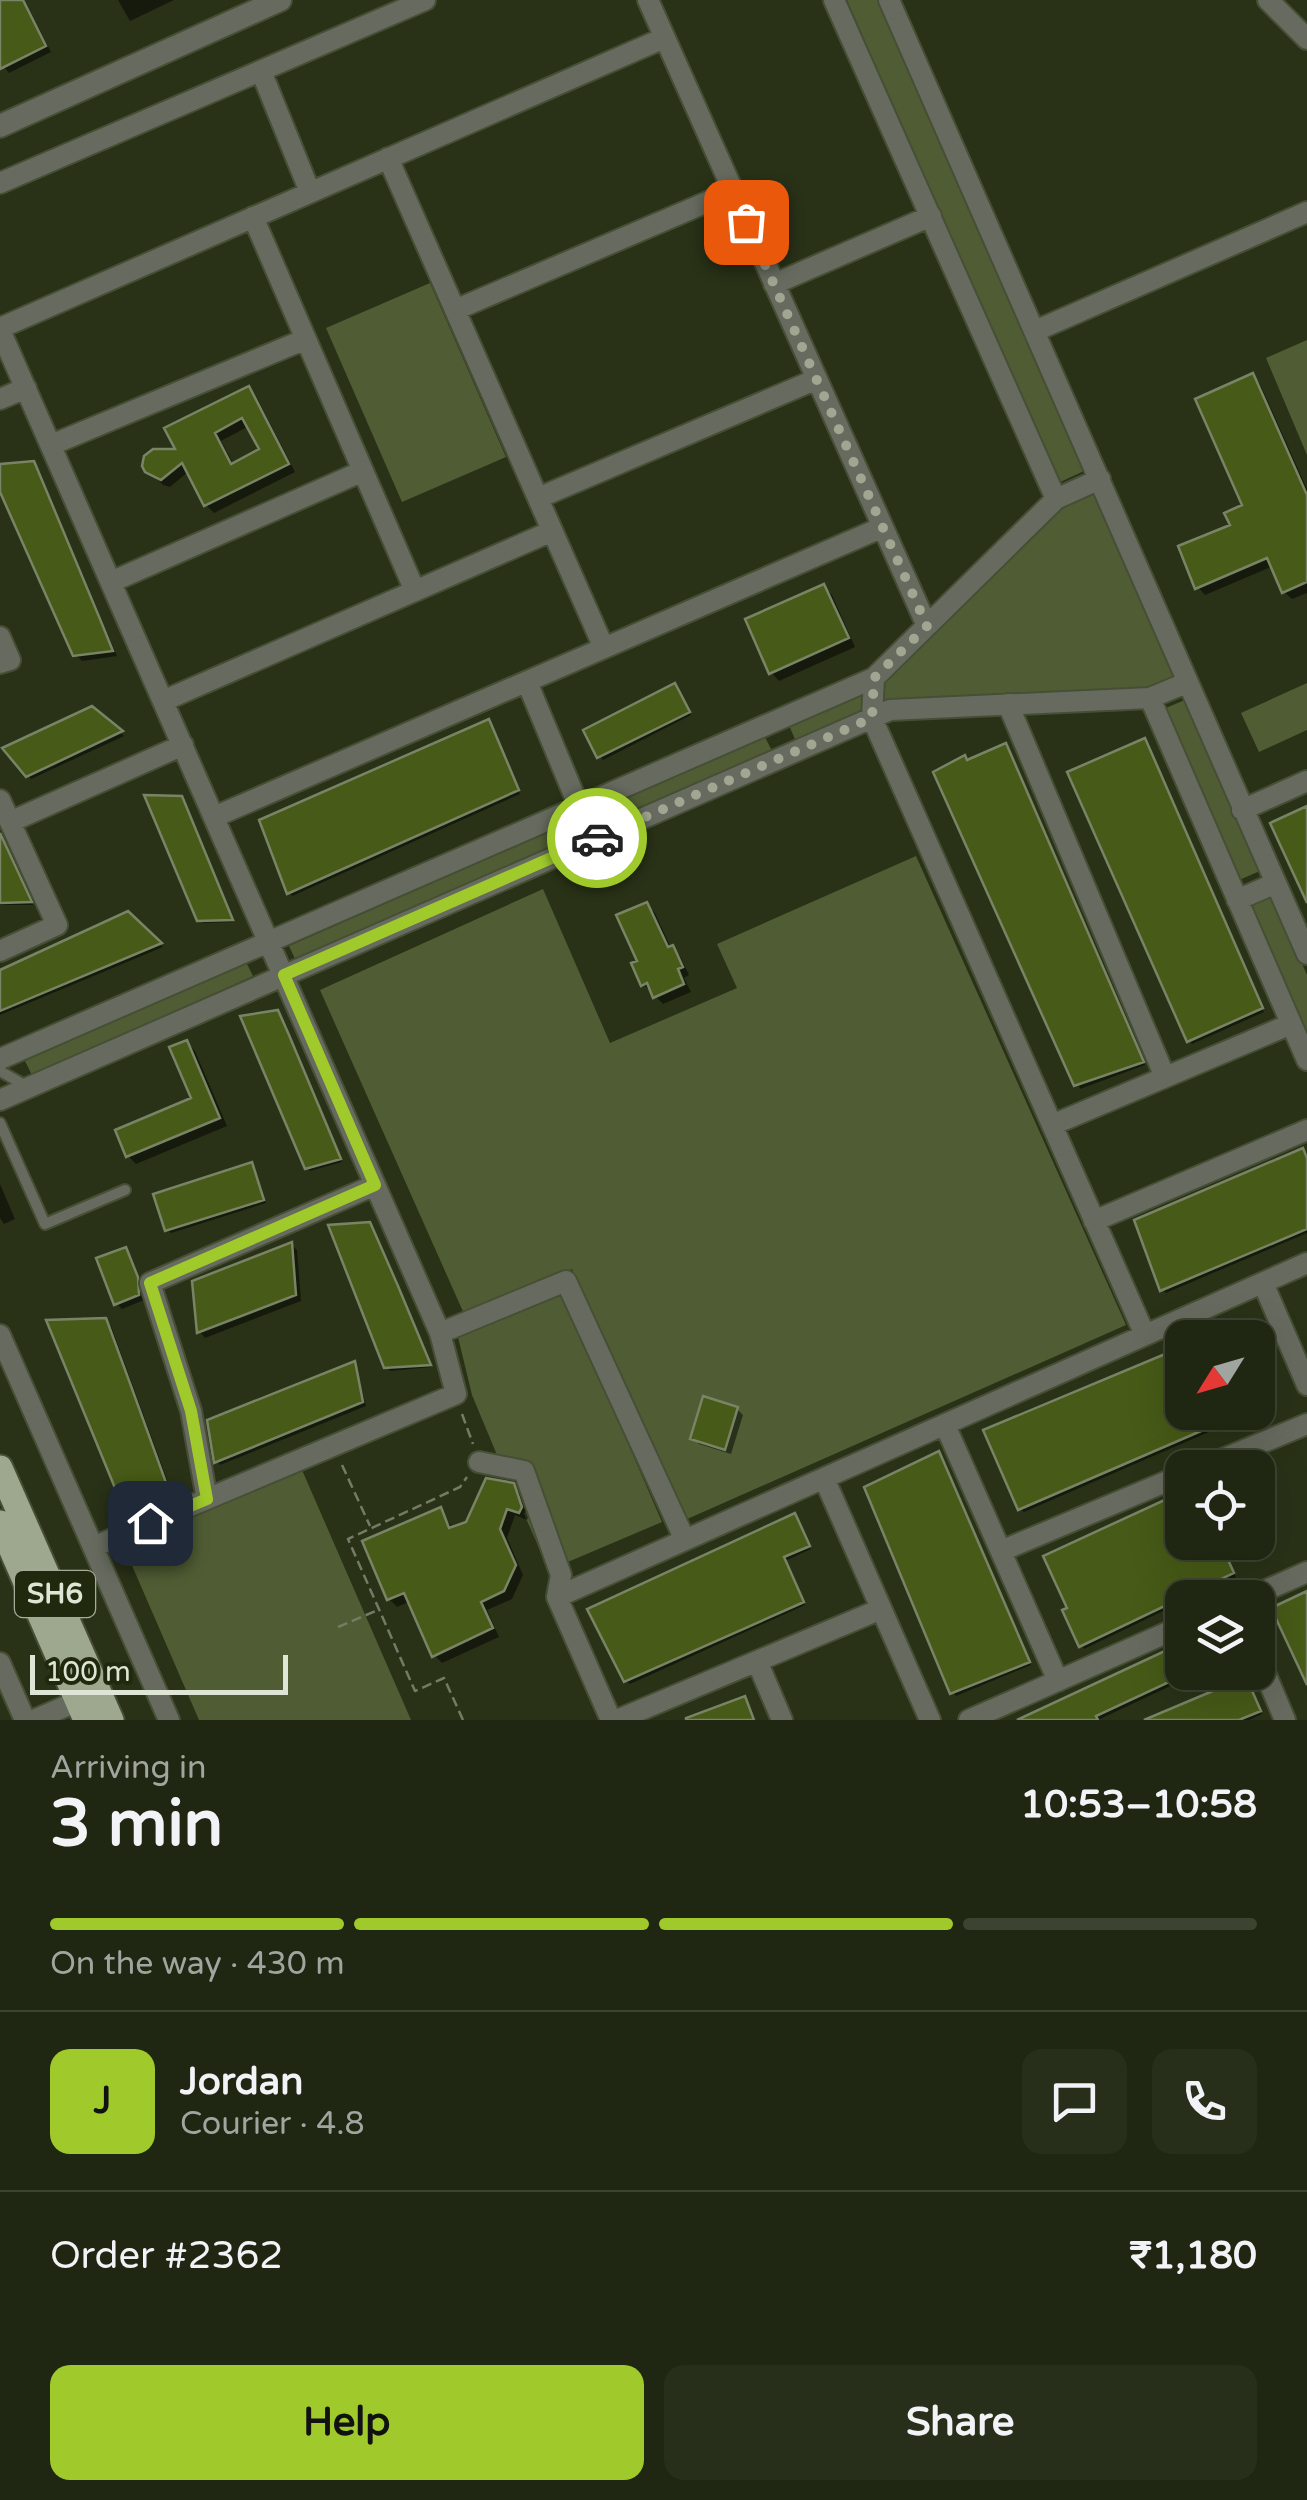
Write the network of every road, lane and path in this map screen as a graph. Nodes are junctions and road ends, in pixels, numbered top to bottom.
1 (425, 0) edge
2 (648, 0) edge
3 (834, 0) edge
4 (889, 0) edge
5 (1268, 0) edge
6 (266, 3) edge
7 (664, 38) junction
8 (1307, 39) edge
9 (260, 70) junction
10 (0, 126) edge
11 (388, 158) junction
12 (0, 182) edge
13 (733, 191) junction
14 (310, 192) junction
15 (1307, 212) edge
16 (930, 216) junction
17 (253, 217) junction
18 (774, 284) junction
19 (455, 310) junction
20 (0, 329) edge
21 (1035, 331) junction
22 (306, 339) junction
23 (816, 378) junction
24 (26, 388) junction
25 (0, 400) edge
26 (51, 445) junction
27 (364, 471) junction
28 (1100, 478) junction
29 (538, 498) junction
30 (1056, 499) junction
31 (883, 527) junction
32 (552, 531) junction
33 (111, 582) junction
34 (416, 591) junction
35 (927, 626) junction
36 (0, 637) edge
37 (604, 648) junction
38 (0, 664) edge
39 (874, 678) junction
40 (526, 682) junction
41 (1186, 683) junction
42 (1150, 698) junction
43 (163, 701) junction
44 (1008, 704) junction
45 (872, 718) junction
46 (773, 722) junction
47 (182, 745) junction
48 (788, 755) junction
49 (1307, 781) edge
50 (0, 800) edge
51 (579, 807) junction
52 (1242, 810) junction
53 (214, 817) junction
54 (10, 822) junction
55 (1276, 883) junction
56 (1237, 900) junction
57 (269, 942) junction
58 (0, 951) edge
59 (1307, 954) edge
60 (284, 975) junction
61 (1291, 1024) junction
62 (0, 1060) edge
63 (1307, 1060) edge
64 (0, 1071) edge
65 (1165, 1078) junction
66 (28, 1087) junction
67 (0, 1100) edge
68 (0, 1122) edge
69 (1052, 1125) junction
70 (1307, 1130) edge
71 (375, 1185) junction
72 (125, 1190) dead end
73 (1094, 1221) junction
74 (1307, 1264) edge
75 (1263, 1283) junction
76 (440, 1333) junction
77 (0, 1335) edge
78 (1146, 1336) junction
79 (1307, 1386) edge
80 (456, 1394) junction
81 (1307, 1424) edge
82 (944, 1425) junction
83 (334, 1445) junction
84 (1245, 1450) edge
85 (479, 1462) junction
86 (0, 1468) edge
87 (824, 1478) junction
88 (1165, 1483) edge
89 (207, 1499) junction
90 (0, 1523) edge
91 (371, 1528) junction
92 (685, 1540) junction
93 (93, 1547) junction
94 (1001, 1551) junction
95 (1307, 1572) edge
96 (1275, 1586) edge
97 (557, 1597) junction
98 (881, 1609) junction
99 (379, 1610) junction
100 (338, 1626) dead end
101 (1165, 1634) edge
102 (756, 1662) junction
103 (0, 1663) edge
104 (1058, 1681) junction
105 (1272, 1690) edge
106 (82, 1710) edge
107 (24, 1720) edge
108 (34, 1720) edge
109 (110, 1720) edge
110 (169, 1720) edge
111 (463, 1720) edge
112 (614, 1720) edge
113 (782, 1720) edge
114 (930, 1720) edge
115 (969, 1720) edge
116 (1284, 1720) edge

1 - 9 street
2 - 7 street
3 - 16 street
4 - 21 street
5 - 8 street
6 - 10 street
7 - 11 street
7 - 13 street
9 - 12 street
9 - 14 street
11 - 14 street
11 - 19 street
13 - 18 street
13 - 19 street
14 - 17 street
15 - 21 street
16 - 18 street
16 - 30 street
17 - 20 street
17 - 22 street
18 - 23 street
19 - 29 street
20 - 24 street
21 - 28 street
22 - 26 street
22 - 27 street
23 - 29 street
23 - 31 street
24 - 25 street
24 - 26 street
26 - 33 street
27 - 33 street
27 - 34 street
28 - 30 street
28 - 41 street
29 - 32 street
30 - 35 street
31 - 35 street
31 - 37 street
32 - 34 street
32 - 37 street
33 - 43 street
34 - 43 street
35 - 39 street
36 - 38 street
37 - 40 street
39 - 45 street
39 - 46 street
40 - 51 street
40 - 53 street
41 - 42 street
41 - 52 street
42 - 44 street
42 - 56 street
43 - 47 street
44 - 45 street
44 - 65 street
45 - 48 street
45 - 69 street
46 - 48 street
46 - 51 street
47 - 53 street
47 - 54 street
48 - 60 street
49 - 52 street
50 - 54 street
51 - 57 street
52 - 55 street
53 - 57 street
54 - 58 street
55 - 56 street
55 - 59 street
56 - 61 street
57 - 60 street
57 - 62 street
60 - 66 street
60 - 71 street
61 - 63 street
61 - 65 street
64 - 66 lane
65 - 69 street
66 - 67 street
68 - 72 lane
69 - 73 street
70 - 73 street
71 - 76 street
71 - 89 street
73 - 78 street
74 - 75 street
75 - 78 street
75 - 79 street
76 - 80 street
76 - 92 street
77 - 93 street
78 - 82 street
80 - 83 street
80 - 85 path
81 - 84 street
82 - 87 street
82 - 94 street
83 - 89 street
83 - 91 path
85 - 91 path
85 - 97 street
86 - 109 main road, SH6
87 - 92 street
87 - 98 street
88 - 94 street
89 - 93 street
90 - 106 main road, SH6
91 - 99 path
92 - 97 street
93 - 110 street
94 - 104 street
95 - 96 street
97 - 112 street
98 - 102 street
98 - 114 street
99 - 100 path
99 - 111 path
101 - 104 street
102 - 112 street
102 - 113 street
103 - 107 street
104 - 115 street
105 - 116 street
106 - 108 street

